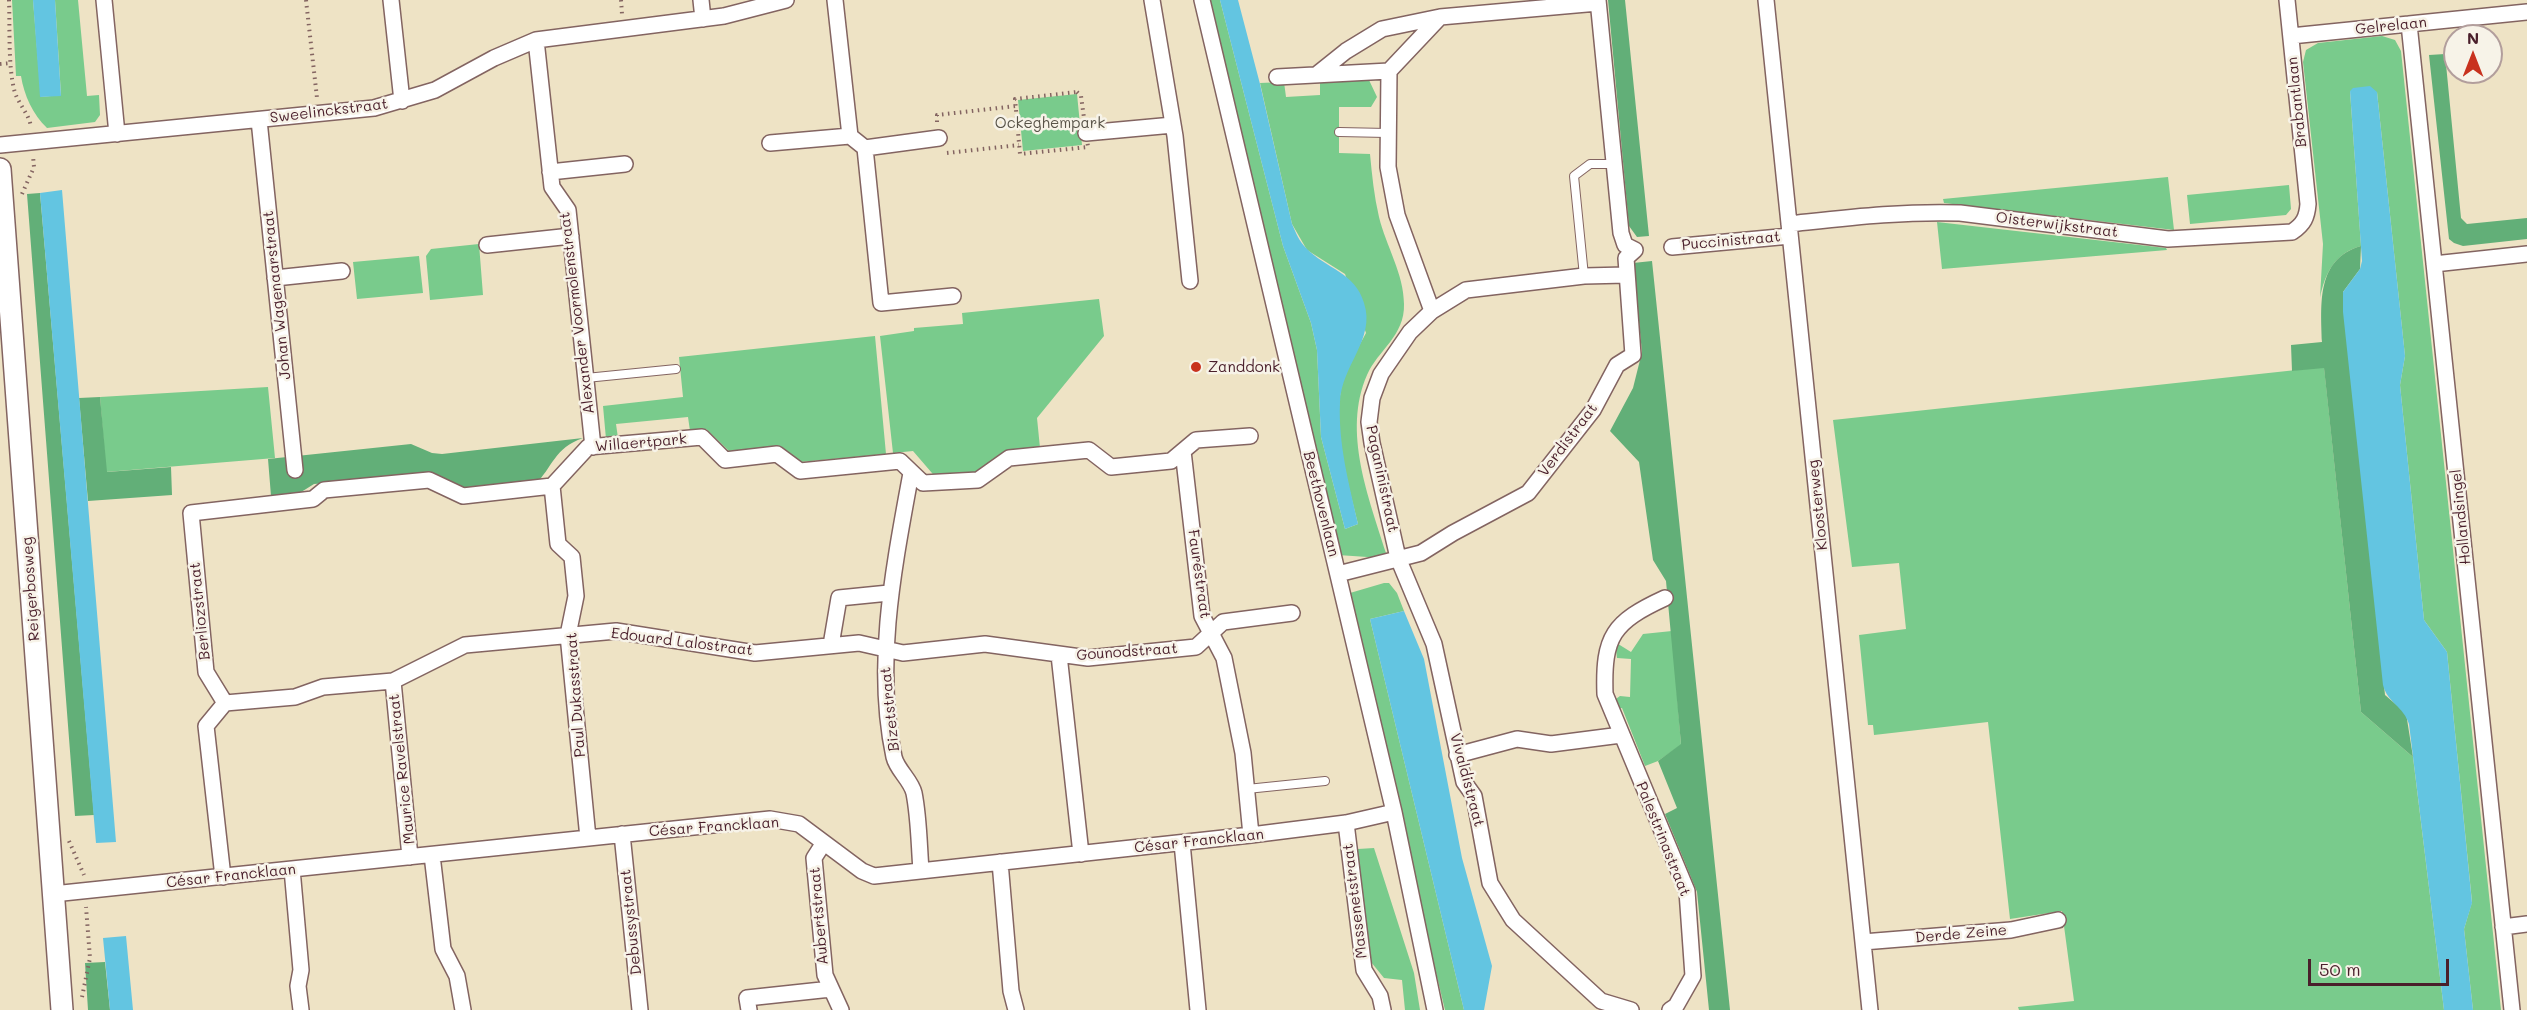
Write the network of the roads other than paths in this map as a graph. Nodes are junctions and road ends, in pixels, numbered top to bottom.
1 (104, 0) edge
2 (391, 0) edge
3 (701, 0) edge
4 (786, 0) edge
5 (835, 0) edge
6 (1152, 0) edge
7 (1202, 0) edge
8 (1766, 0) edge
9 (2287, 0) edge
10 (1598, 2) edge
11 (2527, 12) edge
12 (1440, 17) junction
13 (703, 19) junction
14 (2409, 24) junction
15 (2291, 36) junction
16 (536, 40) junction
17 (1389, 71) junction
18 (1316, 75) junction
19 (1277, 77) dead end
20 (402, 101) junction
21 (259, 120) junction
22 (1173, 125) junction
23 (1339, 132) dead end
24 (1387, 133) junction
25 (117, 134) junction
26 (1086, 134) road end
27 (850, 136) junction
28 (939, 138) road end
29 (770, 144) dead end
30 (0, 145) edge
31 (866, 148) junction
32 (626, 164) dead end
33 (1614, 164) junction
34 (0, 169) edge
35 (550, 172) junction
36 (2308, 204) joint
37 (1789, 230) junction
38 (571, 236) junction
39 (487, 245) dead end
40 (1672, 247) dead end
41 (2527, 254) edge
42 (2434, 264) junction
43 (342, 271) dead end
44 (1626, 275) junction
45 (1584, 276) junction
46 (275, 278) junction
47 (1190, 281) dead end
48 (953, 296) dead end
49 (1432, 311) junction
50 (676, 369) dead end
51 (586, 378) junction
52 (1250, 436) dead end
53 (593, 447) junction
54 (1183, 451) junction
55 (295, 470) dead end
56 (911, 473) junction
57 (552, 486) junction
58 (1398, 558) junction
59 (1338, 574) junction
60 (889, 593) junction
61 (1665, 598) dead end
62 (1293, 613) dead end
63 (1210, 634) junction
64 (568, 635) junction
65 (831, 645) junction
66 (886, 650) junction
67 (1059, 655) junction
68 (393, 681) junction
69 (225, 703) junction
70 (1621, 735) junction
71 (1458, 755) junction
72 (1326, 781) dead end
73 (1247, 789) junction
74 (1394, 812) junction
75 (1346, 823) junction
76 (622, 834) junction
77 (1251, 835) junction
78 (588, 838) junction
79 (1182, 843) junction
80 (823, 844) junction
81 (1081, 854) junction
82 (432, 855) junction
83 (411, 857) junction
84 (1000, 862) junction
85 (292, 869) junction
86 (921, 870) junction
87 (223, 876) junction
88 (53, 894) junction
89 (2058, 920) dead end
90 (2527, 924) edge
91 (2503, 927) junction
92 (1863, 942) junction
93 (831, 989) junction
94 (1600, 1005) edge
95 (62, 1010) edge
96 (301, 1010) edge
97 (463, 1010) edge
98 (640, 1010) edge
99 (748, 1010) edge
100 (841, 1010) edge
101 (1016, 1010) edge
102 (1198, 1010) edge
103 (1383, 1010) edge
104 (1435, 1010) edge
105 (1631, 1010) edge
106 (1670, 1010) edge
107 (1870, 1010) edge
108 (2512, 1010) edge

1 - 25 street
2 - 20 street
3 - 13 street
4 - 13 street, Sweelinckstraat
5 - 27 street
6 - 22 street
7 - 59 street, Beethovenlaan
8 - 37 street, Kloosterweg
9 - 15 street, Brabantlaan
10 - 12 street
10 - 33 street, Verdistraat
11 - 14 street, Gelrelaan
12 - 17 street
12 - 18 street
13 - 16 street, Sweelinckstraat
14 - 15 street, Gelrelaan
14 - 42 street, Hollandsingel
15 - 36 street, Brabantlaan
16 - 20 street, Sweelinckstraat
16 - 35 street, Alexander Voormolenstraat
17 - 18 street
17 - 24 street
18 - 19 street
20 - 21 street, Sweelinckstraat
21 - 25 street, Sweelinckstraat
21 - 46 street, Johan Wagenaarstraat
22 - 26 street
22 - 47 street
23 - 24 lane
24 - 49 street
25 - 30 street, Sweelinckstraat
27 - 29 street
27 - 31 street
28 - 31 street
31 - 48 street
32 - 35 street
33 - 44 street, Verdistraat
33 - 45 lane
34 - 88 street, Reigerbosweg
35 - 38 street, Alexander Voormolenstraat
36 - 37 street, Oisterwijkstraat
37 - 40 street, Puccinistraat
37 - 92 street, Kloosterweg
38 - 39 street
38 - 51 street, Alexander Voormolenstraat
41 - 42 street
42 - 91 street, Hollandsingel
43 - 46 street
44 - 45 street, Paganinistraat
44 - 58 street, Verdistraat
45 - 49 street, Paganinistraat
46 - 55 street, Johan Wagenaarstraat
49 - 58 street, Paganinistraat
50 - 51 lane
51 - 53 street, Alexander Voormolenstraat
52 - 54 street, Willaertpark
53 - 56 street, Willaertpark
53 - 57 street, Willaertpark
54 - 56 street, Willaertpark
54 - 63 street, Fauréstraat
56 - 60 street, Bizetstraat
57 - 64 street, Paul Dukasstraat
57 - 69 street, Berliozstraat
58 - 59 street, Verdistraat
58 - 71 street, Vivaldistraat
59 - 74 street, Beethovenlaan
60 - 65 street
60 - 66 street, Bizetstraat
61 - 70 street, Palestrinastraat
62 - 63 street, Gounodstraat
63 - 67 street, Gounodstraat
63 - 73 street, Fauréstraat
64 - 65 street, Edouard Lalostraat
64 - 68 street, Maurice Ravelstraat
64 - 78 street, Paul Dukasstraat
65 - 66 street, Edouard Lalostraat
66 - 67 street, Gounodstraat
66 - 86 street, Bizetstraat
67 - 81 street, Gounodstraat
68 - 69 street, Maurice Ravelstraat
68 - 83 street, Maurice Ravelstraat
69 - 87 street
70 - 71 street
70 - 106 street, Palestrinastraat
71 - 94 street, Vivaldistraat
72 - 73 lane
73 - 77 street, Fauréstraat
74 - 75 street, César Francklaan
74 - 104 street, Beethovenlaan
75 - 77 street, César Francklaan
75 - 103 street, Massenetstraat
76 - 78 street, César Francklaan
76 - 80 street, César Francklaan
76 - 98 street, Debussystraat
77 - 79 street, César Francklaan
78 - 82 street, César Francklaan
79 - 81 street, César Francklaan
79 - 102 street
80 - 86 street, César Francklaan
80 - 93 street, Aubertstraat
81 - 84 street, César Francklaan
82 - 83 street, César Francklaan
82 - 97 street
83 - 85 street, César Francklaan
84 - 86 street, César Francklaan
84 - 101 street
85 - 87 street, César Francklaan
85 - 96 street
87 - 88 street, César Francklaan
88 - 95 street, Reigerbosweg
89 - 92 street, Derde Zeine
90 - 91 street
91 - 108 street, Hollandsingel
92 - 107 street, Kloosterweg
93 - 99 street
93 - 100 street, Aubertstraat
94 - 105 street, Vivaldistraat

